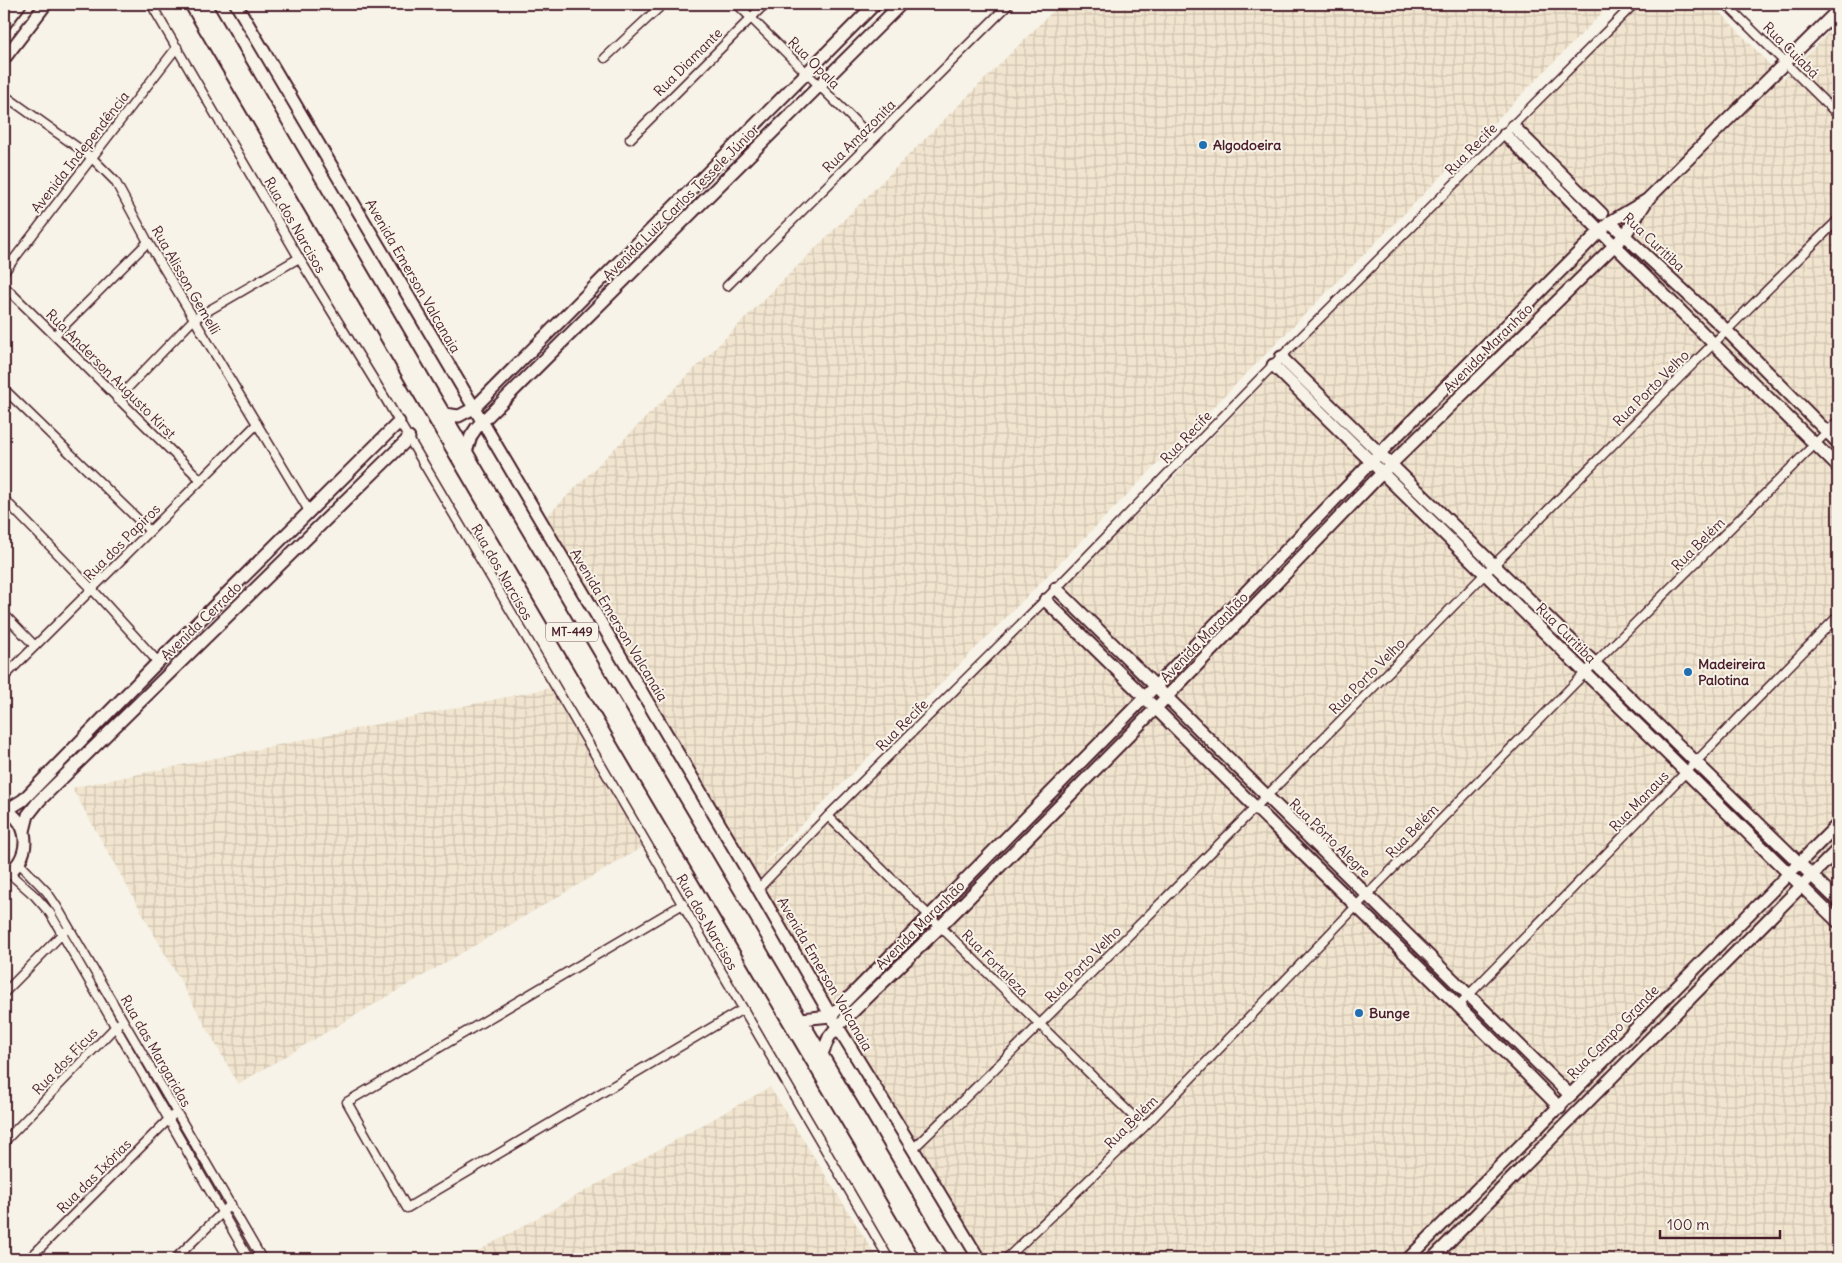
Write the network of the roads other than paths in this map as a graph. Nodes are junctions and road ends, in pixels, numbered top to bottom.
1 (20, 4) edge
2 (46, 4) edge
3 (151, 4) edge
4 (191, 4) edge
5 (204, 4) edge
6 (236, 4) edge
7 (663, 4) edge
8 (737, 4) edge
9 (765, 4) edge
10 (875, 4) edge
11 (901, 4) edge
12 (1009, 4) edge
13 (1634, 4) edge
14 (1726, 4) edge
15 (1838, 10) edge
16 (751, 18) junction
17 (4, 25) edge
18 (177, 47) junction
19 (605, 58) dead end
20 (4, 59) edge
21 (1785, 62) junction
22 (806, 73) junction
23 (819, 85) junction
24 (4, 95) edge
25 (1838, 115) edge
26 (1509, 130) junction
27 (630, 139) dead end
28 (873, 139) junction
29 (91, 157) junction
30 (1648, 199) junction
31 (1606, 218) junction
32 (1838, 220) edge
33 (1600, 231) junction
34 (1624, 235) junction
35 (148, 242) junction
36 (1614, 245) junction
37 (299, 258) junction
38 (4, 272) edge
39 (4, 286) edge
40 (727, 286) dead end
41 (194, 319) junction
42 (1726, 330) junction
43 (55, 335) junction
44 (1713, 343) junction
45 (1277, 361) junction
46 (4, 389) edge
47 (117, 399) junction
48 (474, 408) junction
49 (444, 414) junction
50 (1838, 421) edge
51 (399, 422) junction
52 (482, 423) junction
53 (257, 424) junction
54 (1828, 432) junction
55 (409, 438) junction
56 (1838, 443) edge
57 (1815, 444) junction
58 (466, 452) junction
59 (1380, 454) junction
60 (1371, 462) junction
61 (1391, 465) junction
62 (1838, 466) edge
63 (1382, 473) junction
64 (201, 480) junction
65 (4, 499) edge
66 (309, 510) junction
67 (150, 531) junction
68 (1494, 565) junction
69 (1485, 574) junction
70 (1056, 588) junction
71 (92, 589) junction
72 (1045, 600) junction
73 (4, 614) edge
74 (1838, 616) edge
75 (35, 646) junction
76 (158, 662) junction
77 (1595, 664) junction
78 (1585, 673) junction
79 (4, 677) edge
80 (1155, 686) junction
81 (1146, 697) junction
82 (1166, 697) junction
83 (1156, 708) junction
84 (1696, 762) junction
85 (1686, 772) junction
86 (1266, 796) junction
87 (1255, 807) junction
88 (5, 810) edge
89 (828, 816) junction
90 (1838, 824) edge
91 (24, 831) junction
92 (1773, 838) junction
93 (1762, 847) junction
94 (1838, 849) edge
95 (1326, 856) junction
96 (19, 863) junction
97 (1799, 863) junction
98 (1316, 867) junction
99 (1788, 873) junction
100 (6, 874) edge
101 (1812, 876) junction
102 (1802, 886) junction
103 (758, 889) junction
104 (1367, 895) junction
105 (1838, 901) edge
106 (683, 904) junction
107 (1356, 906) junction
108 (929, 916) junction
109 (1838, 922) edge
110 (69, 927) junction
111 (940, 927) junction
112 (62, 934) junction
113 (1427, 953) junction
114 (1416, 964) junction
115 (4, 993) edge
116 (1469, 994) junction
117 (1458, 1005) junction
118 (743, 1009) junction
119 (831, 1016) junction
120 (801, 1019) junction
121 (123, 1020) junction
122 (1040, 1025) junction
123 (116, 1027) junction
124 (838, 1027) junction
125 (1503, 1027) junction
126 (1492, 1037) junction
127 (1528, 1052) junction
128 (822, 1054) junction
129 (1517, 1064) junction
130 (1572, 1096) junction
131 (1560, 1108) junction
132 (1582, 1110) junction
133 (177, 1111) junction
134 (169, 1119) junction
135 (1572, 1120) junction
136 (1144, 1127) junction
137 (4, 1142) edge
138 (913, 1149) junction
139 (231, 1204) junction
140 (222, 1212) junction
141 (29, 1259) edge
142 (175, 1259) edge
143 (249, 1259) edge
144 (262, 1259) edge
145 (890, 1259) edge
146 (929, 1259) edge
147 (942, 1259) edge
148 (979, 1259) edge
149 (1006, 1259) edge
150 (1408, 1259) edge
151 (1432, 1259) edge

1 - 17 street
2 - 20 street
3 - 18 street, Rua dos Narcisos
4 - 146 main road, MT-449
5 - 49 main road, MT-449
6 - 48 street, Avenida Emerson Valcanaia
7 - 19 street
8 - 16 street, Rua Opala
9 - 16 street, Rua Diamante
10 - 22 street, Avenida Luiz Carlos Tessele Júnior
11 - 23 street, Avenida Luiz Carlos Tessele Júnior
12 - 28 street, Rua Amazonita
13 - 26 street, Rua Recife
14 - 21 street, Rua Cuiabá
15 - 21 street
16 - 22 street, Rua Opala
16 - 27 street, Rua Diamante
18 - 29 street, Avenida Independência
18 - 37 street, Rua dos Narcisos
21 - 25 street, Rua Cuiabá
21 - 30 street
22 - 23 street, Rua Opala
22 - 48 street, Avenida Luiz Carlos Tessele Júnior
23 - 28 street, Rua Opala
23 - 52 street, Avenida Luiz Carlos Tessele Júnior
24 - 29 street, Rua Alisson Gemelli
26 - 31 street, Rua Curitiba
26 - 33 street
26 - 45 street, Rua Recife
28 - 40 street, Rua Amazonita
29 - 35 street, Rua Alisson Gemelli
29 - 38 street, Avenida Independência
30 - 31 street, Avenida Maranhão
30 - 34 street, Avenida Maranhão
31 - 33 street, Avenida Maranhão
31 - 34 street, Rua Curitiba
32 - 42 street, Rua Porto Velho
33 - 36 street
33 - 59 street, Avenida Maranhão
34 - 36 street, Avenida Maranhão
34 - 42 street, Rua Curitiba
35 - 41 street, Rua Alisson Gemelli
35 - 43 street
36 - 44 street
36 - 61 street, Avenida Maranhão
37 - 41 street
37 - 51 street, Rua dos Narcisos
39 - 43 street, Rua Anderson Augusto Kirst
41 - 47 street
41 - 53 street, Rua Alisson Gemelli
42 - 44 street, Rua Porto Velho
42 - 54 street, Rua Curitiba
43 - 47 street, Rua Anderson Augusto Kirst
44 - 57 street
44 - 68 street, Rua Porto Velho
45 - 59 street, Rua Curitiba
45 - 60 street, Rua Curitiba
45 - 70 street, Rua Recife
46 - 67 street
47 - 64 street, Rua Anderson Augusto Kirst
48 - 49 street
48 - 52 street, Avenida Emerson Valcanaia
49 - 58 main road, MT-449
50 - 54 street, Rua Belém
51 - 55 street, Rua dos Narcisos
51 - 66 street, Avenida Cerrado
52 - 58 street, Avenida Luiz Carlos Tessele Júnior
52 - 103 street, Avenida Emerson Valcanaia
53 - 64 street, Rua dos Papiros
53 - 66 street, Rua Alisson Gemelli
54 - 56 street, Rua Curitiba
54 - 57 street, Rua Belém
55 - 91 street, Avenida Cerrado
55 - 106 street, Rua dos Narcisos
57 - 62 street
57 - 77 street, Rua Belém
58 - 120 main road, MT-449
59 - 60 street, Avenida Maranhão
59 - 61 street, Rua Curitiba
60 - 63 street, Rua Curitiba
60 - 80 street, Avenida Maranhão
61 - 63 street, Avenida Maranhão
61 - 68 street, Rua Curitiba
63 - 69 street, Rua Curitiba
63 - 82 street, Avenida Maranhão
64 - 67 street, Rua dos Papiros
65 - 71 street
66 - 76 street, Avenida Cerrado
67 - 71 street, Rua dos Papiros
68 - 69 street, Rua Porto Velho
68 - 77 street, Rua Curitiba
69 - 78 street, Rua Curitiba
69 - 86 street, Rua Porto Velho
70 - 72 street, Rua Recife
70 - 80 street, Rua Pôrto Alegre
71 - 75 street, Rua dos Papiros
71 - 76 street
72 - 81 street
72 - 89 street, Rua Recife
73 - 75 street
74 - 84 street, Rua Manaus
75 - 79 street, Rua dos Papiros
76 - 88 street, Avenida Cerrado
77 - 78 street, Rua Belém
77 - 84 street, Rua Curitiba
78 - 85 street, Rua Curitiba
78 - 104 street, Rua Belém
80 - 81 street, Avenida Maranhão
80 - 82 street, Rua Pôrto Alegre
81 - 83 street
81 - 108 street, Avenida Maranhão
82 - 83 street, Avenida Maranhão
82 - 86 street, Rua Pôrto Alegre
83 - 87 street
83 - 111 street, Avenida Maranhão
84 - 85 street, Rua Manaus
84 - 92 street, Rua Curitiba
85 - 93 street, Rua Curitiba
85 - 116 street, Rua Manaus
86 - 87 street, Rua Porto Velho
86 - 95 street, Rua Pôrto Alegre
87 - 98 street
87 - 122 street, Rua Porto Velho
88 - 91 street
89 - 103 street, Rua Recife
89 - 108 street, Rua Fortaleza
90 - 97 street, Rua Campo Grande
91 - 96 street, Avenida Cerrado
92 - 93 street
92 - 97 street, Rua Curitiba
93 - 99 street, Rua Curitiba
94 - 101 street
95 - 98 street
95 - 104 street, Rua Pôrto Alegre
96 - 100 street
96 - 110 street, Rua das Margaridas
97 - 99 street, Rua Campo Grande
97 - 101 street, Rua Curitiba
98 - 107 street
99 - 102 street, Rua Curitiba
99 - 130 street, Rua Campo Grande
100 - 112 street, Rua das Margaridas
101 - 102 street
101 - 105 street, Rua Curitiba
102 - 109 street, Rua Curitiba
102 - 132 street
103 - 119 street, Avenida Emerson Valcanaia
104 - 107 street, Rua Belém
104 - 113 street, Rua Pôrto Alegre
106 - 118 street, Rua dos Narcisos
106 - 118 street
107 - 114 street
107 - 136 street, Rua Belém
108 - 111 street, Rua Fortaleza
108 - 119 street, Avenida Maranhão
110 - 112 street
110 - 121 street, Rua das Margaridas
111 - 122 street, Rua Fortaleza
111 - 124 street, Avenida Maranhão
112 - 115 street
112 - 123 street, Rua das Margaridas
113 - 114 street
113 - 116 street, Rua Pôrto Alegre
114 - 117 street
116 - 117 street, Rua Manaus
116 - 125 street, Rua Pôrto Alegre
117 - 126 street
118 - 145 street, Rua dos Narcisos
119 - 120 street
119 - 124 street, Avenida Emerson Valcanaia
120 - 128 main road, MT-449
121 - 123 street, Rua dos Fícus
121 - 133 street, Rua das Margaridas
122 - 136 street, Rua Fortaleza
122 - 138 street, Rua Porto Velho
123 - 134 street, Rua das Margaridas
123 - 137 street, Rua dos Fícus
124 - 128 street, Avenida Maranhão
124 - 138 street, Avenida Emerson Valcanaia
125 - 126 street
125 - 127 street, Rua Pôrto Alegre
126 - 129 street
127 - 129 street
127 - 130 street, Rua Pôrto Alegre
128 - 147 main road, MT-449
129 - 131 street
130 - 131 street, Rua Campo Grande
130 - 132 street, Rua Pôrto Alegre
131 - 135 street
131 - 150 street, Rua Campo Grande
132 - 135 street
133 - 134 street, Rua das Ixórias
133 - 139 street, Rua das Margaridas
134 - 140 street, Rua das Margaridas
134 - 141 street, Rua das Ixórias
135 - 151 street
136 - 149 street, Rua Belém
138 - 148 street, Avenida Emerson Valcanaia
139 - 140 street
139 - 144 street, Rua das Margaridas
140 - 142 street
140 - 143 street, Rua das Margaridas

